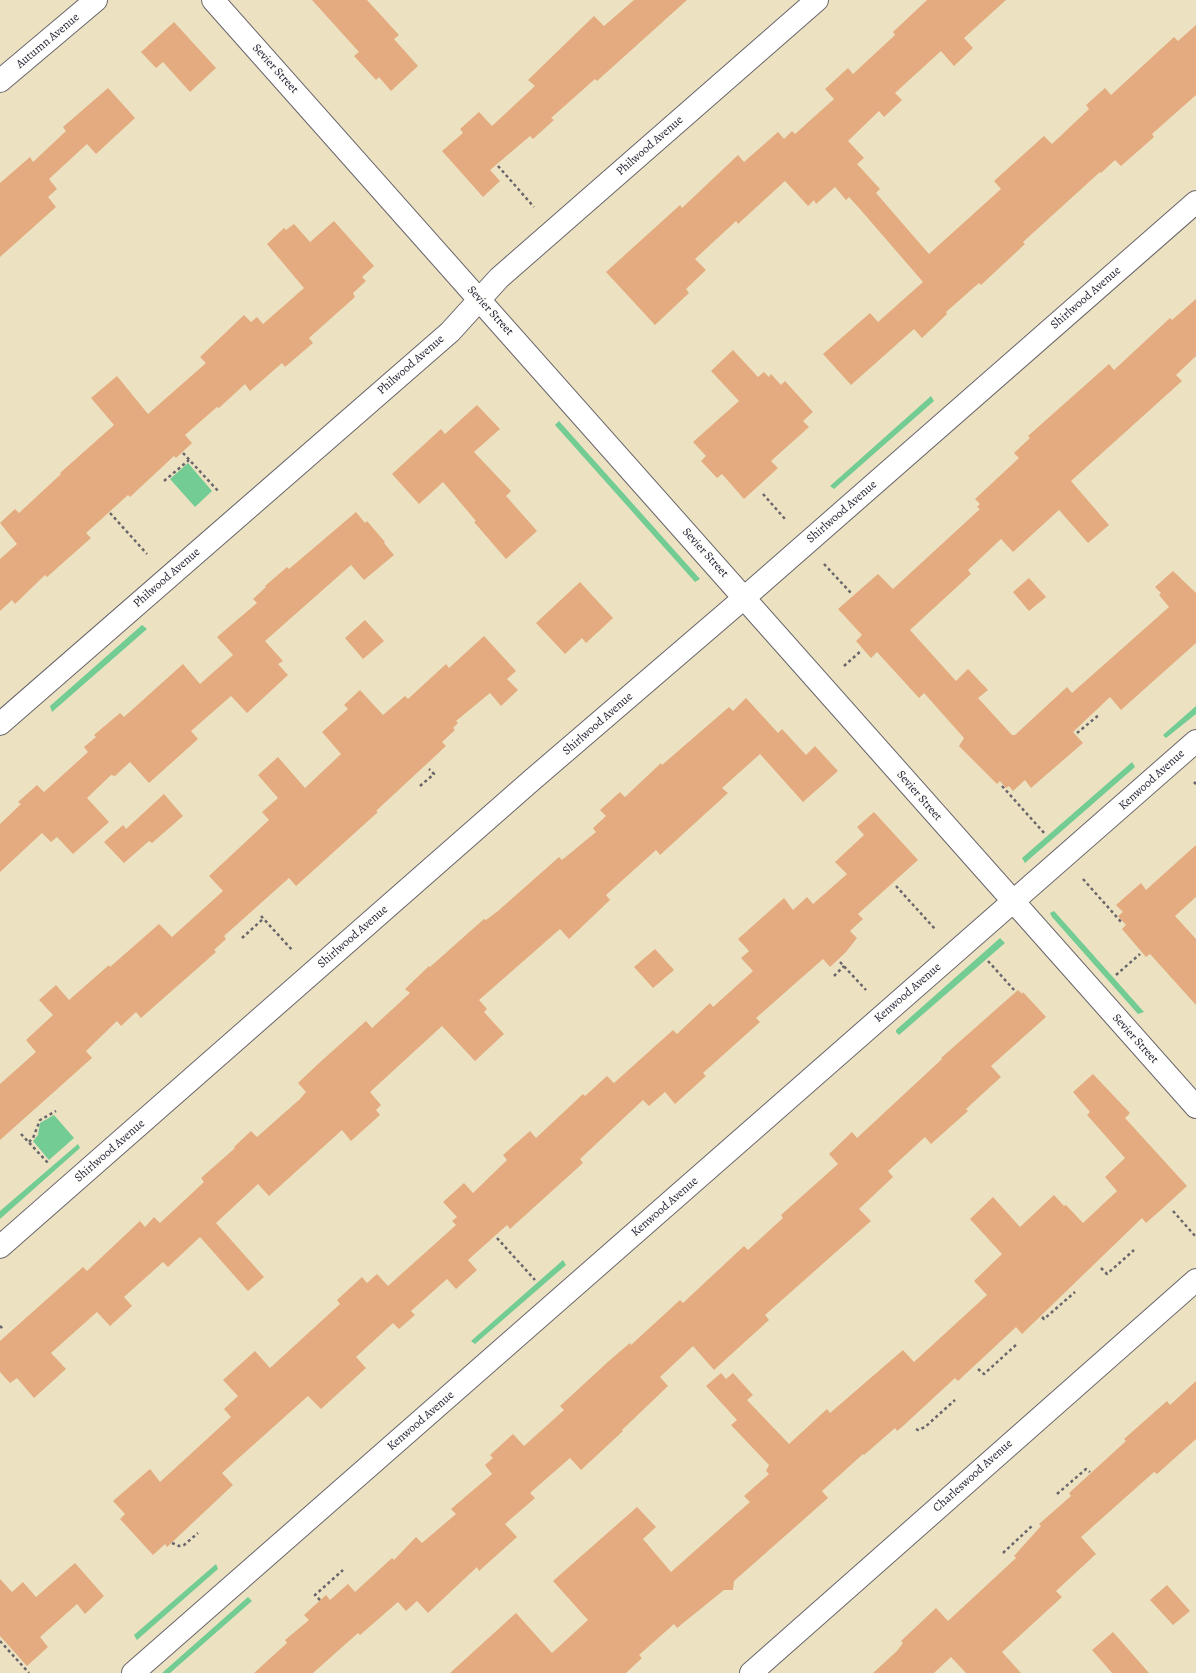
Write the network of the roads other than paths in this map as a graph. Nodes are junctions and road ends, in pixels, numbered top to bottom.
1 (96, 0) edge
2 (213, 0) edge
3 (817, 0) edge
4 (0, 81) edge
5 (1196, 202) edge
6 (479, 299) junction
7 (744, 598) junction
8 (0, 724) edge
9 (1196, 741) edge
10 (1012, 902) junction
11 (1196, 1107) edge
12 (0, 1247) edge
13 (1196, 1280) edge
14 (134, 1673) edge
15 (751, 1673) edge

1 - 4 street, Autumn Avenue
2 - 6 street, Sevier Street
3 - 6 street, Philwood Avenue
5 - 7 street, Shirlwood Avenue
6 - 7 street, Sevier Street
6 - 8 street, Philwood Avenue
7 - 10 street, Sevier Street
7 - 12 street, Shirlwood Avenue
9 - 10 street, Kenwood Avenue
10 - 11 street, Sevier Street
10 - 14 street, Kenwood Avenue
13 - 15 street, Charleswood Avenue

